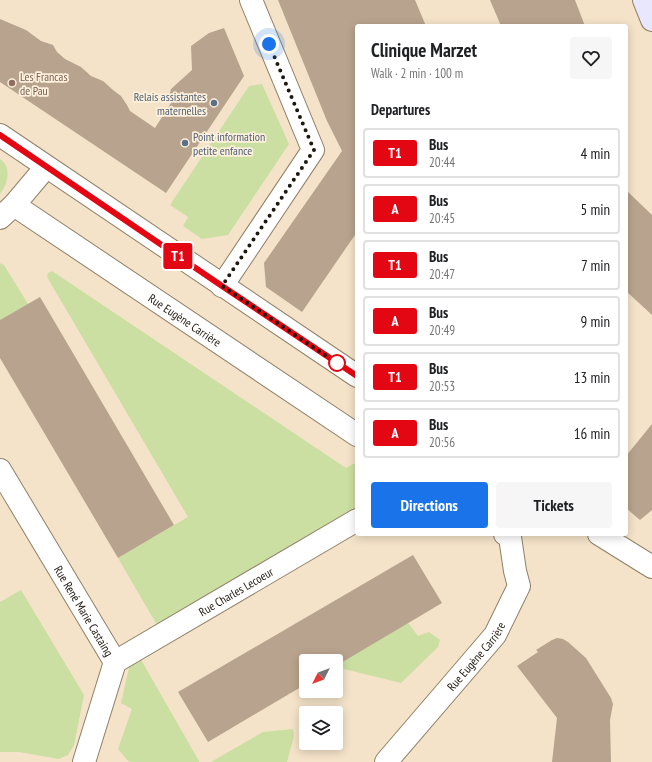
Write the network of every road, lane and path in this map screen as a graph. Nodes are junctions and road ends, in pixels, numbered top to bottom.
1 (251, 0) edge
2 (644, 0) edge
3 (652, 20) edge
4 (0, 135) edge
5 (46, 166) junction
6 (7, 211) edge
7 (222, 286) junction
8 (355, 375) edge
9 (355, 433) edge
10 (0, 470) edge
11 (355, 521) edge
12 (507, 536) edge
13 (602, 536) edge
14 (652, 567) edge
15 (115, 662) junction
16 (84, 762) edge
17 (386, 762) edge

1 - 7 street
2 - 3 main road
4 - 5 street
5 - 6 street
5 - 7 street
6 - 9 street, Rue Eugène Carrière
7 - 8 street
10 - 15 street, Rue René Marie Castaing
11 - 15 street, Rue Charles Lecoeur
12 - 17 street, Rue Eugène Carrière
13 - 14 street
15 - 16 street, Rue René Marie Castaing

